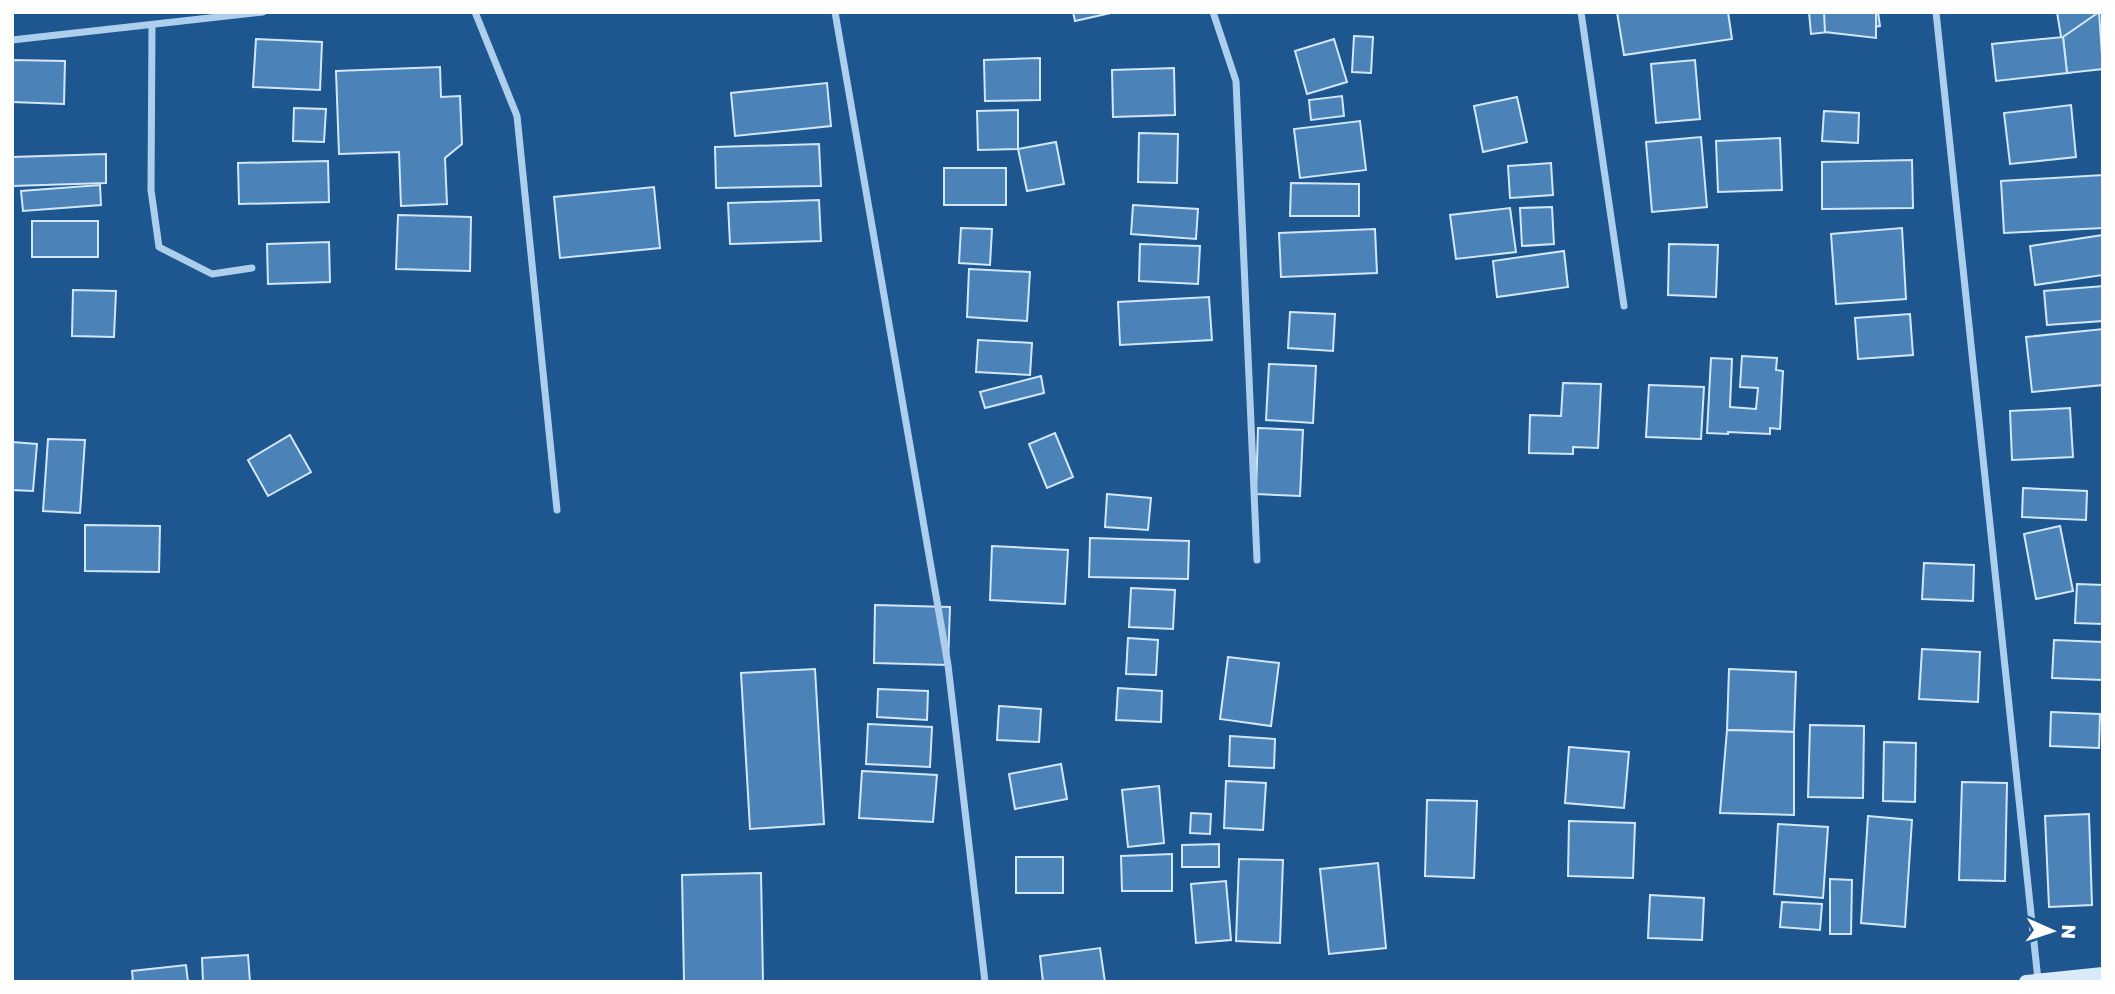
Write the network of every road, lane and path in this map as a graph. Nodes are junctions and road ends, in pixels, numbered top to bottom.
1 (262, 12) edge
2 (475, 12) edge
3 (835, 12) edge
4 (1213, 12) edge
5 (1581, 12) edge
6 (1936, 12) edge
7 (152, 24) junction
8 (12, 40) edge
9 (252, 268) dead end
10 (1625, 306) dead end
11 (557, 510) dead end
12 (1256, 560) dead end
13 (2103, 974) edge
14 (2032, 981) edge
15 (985, 982) edge

1 - 7 street
2 - 11 street
3 - 15 street
4 - 12 street
5 - 10 street
6 - 14 street
7 - 8 street
7 - 9 street
13 - 14 main road

